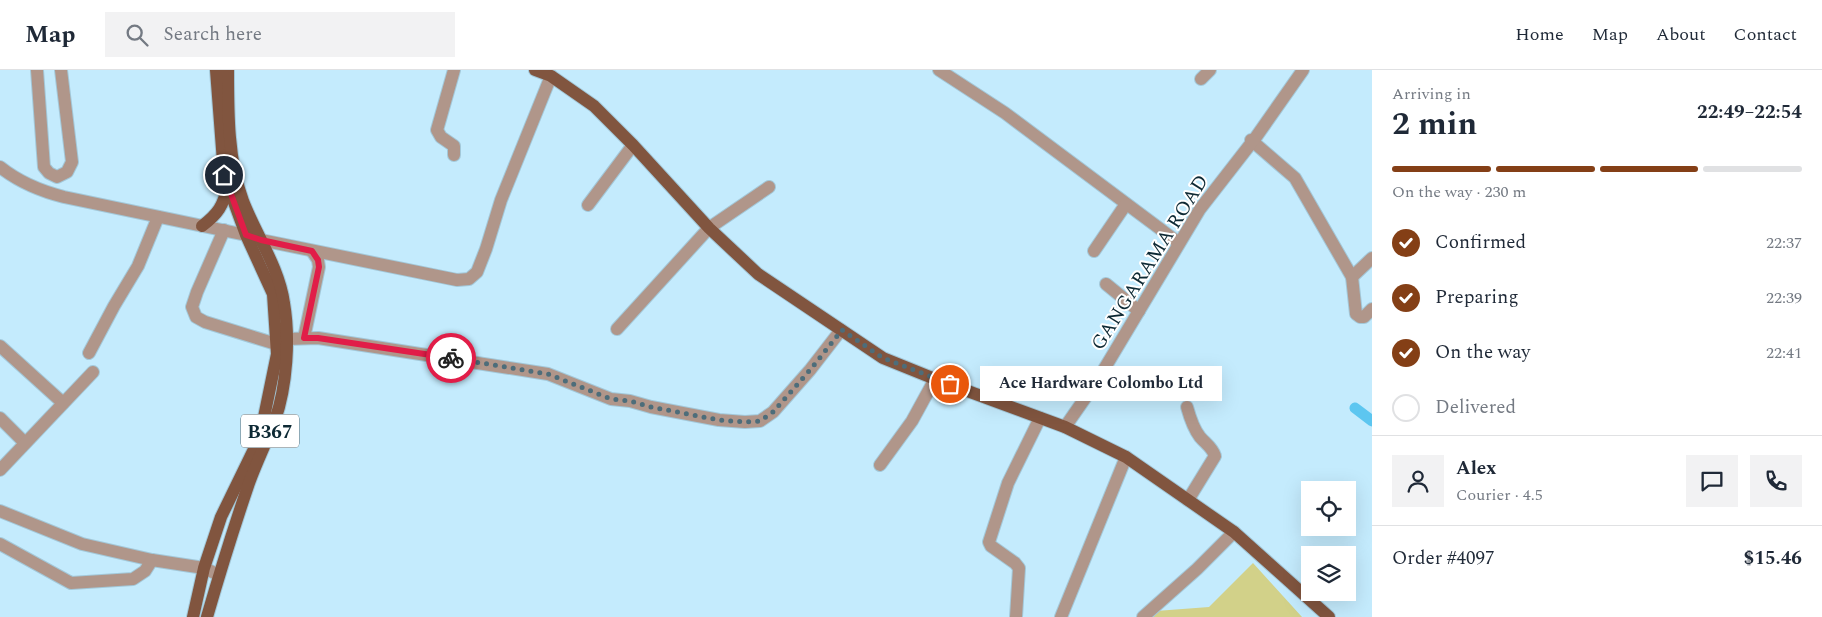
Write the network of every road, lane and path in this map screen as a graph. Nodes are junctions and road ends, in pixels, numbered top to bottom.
1 (37, 70) edge
2 (62, 70) edge
3 (216, 70) edge
4 (228, 70) edge
5 (454, 70) edge
6 (535, 70) edge
7 (940, 70) edge
8 (1210, 70) edge
9 (1303, 70) edge
10 (551, 76) junction
11 (1201, 79) dead end
12 (1251, 140) junction
13 (633, 145) junction
14 (454, 155) dead end
15 (0, 167) edge
16 (228, 186) junction
17 (769, 187) dead end
18 (1126, 204) junction
19 (588, 205) dead end
20 (158, 217) junction
21 (202, 226) junction
22 (709, 228) junction
23 (224, 230) junction
24 (246, 235) junction
25 (261, 240) junction
26 (1179, 243) junction
27 (312, 251) junction
28 (1094, 251) dead end
29 (1372, 258) edge
30 (1352, 277) junction
31 (1106, 284) dead end
32 (1372, 309) edge
33 (1139, 311) junction
34 (617, 329) dead end
35 (842, 330) junction
36 (304, 338) junction
37 (282, 342) junction
38 (0, 346) edge
39 (89, 352) dead end
40 (93, 372) dead end
41 (935, 379) junction
42 (63, 403) junction
43 (1187, 407) dead end
44 (0, 418) edge
45 (1040, 418) junction
46 (1065, 427) junction
47 (25, 443) junction
48 (1126, 457) junction
49 (880, 465) dead end
50 (0, 470) edge
51 (1188, 500) junction
52 (0, 511) edge
53 (1234, 532) junction
54 (0, 544) edge
55 (152, 560) junction
56 (204, 568) junction
57 (219, 575) junction
58 (193, 617) edge
59 (207, 617) edge
60 (1016, 617) edge
61 (1061, 617) edge
62 (1143, 617) edge
63 (1329, 617) edge

1 - 2 street
3 - 16 main road, B367
4 - 25 main road, B367
5 - 14 street
6 - 10 main road
7 - 18 street
8 - 11 street
9 - 12 street, GANGARAMA ROAD
10 - 13 main road
10 - 27 street
12 - 26 street, GANGARAMA ROAD
12 - 30 street
13 - 19 street
13 - 22 main road
15 - 20 street
16 - 21 main road
16 - 24 main road, B367
17 - 22 street
18 - 26 street
18 - 28 street
20 - 21 street
20 - 39 street
21 - 23 street
22 - 34 street
22 - 35 main road
23 - 24 street
23 - 37 street
24 - 25 street
24 - 37 main road, B367
25 - 27 street
25 - 37 main road, B367
26 - 33 street, GANGARAMA ROAD
27 - 36 street
29 - 30 street
30 - 32 street
31 - 33 street
33 - 46 street, GANGARAMA ROAD
35 - 36 street
35 - 41 main road
36 - 37 street
37 - 56 main road, B367
37 - 57 main road, B367
38 - 42 street
40 - 42 street
41 - 45 main road
41 - 49 street
42 - 47 street
43 - 51 street
44 - 47 street
45 - 46 main road
45 - 60 street
46 - 48 main road
47 - 50 street
48 - 51 main road
48 - 61 street
51 - 53 main road
52 - 55 street
53 - 62 street
53 - 63 main road
54 - 55 street
55 - 56 street
56 - 57 street
56 - 58 main road, B367
57 - 59 main road, B367

